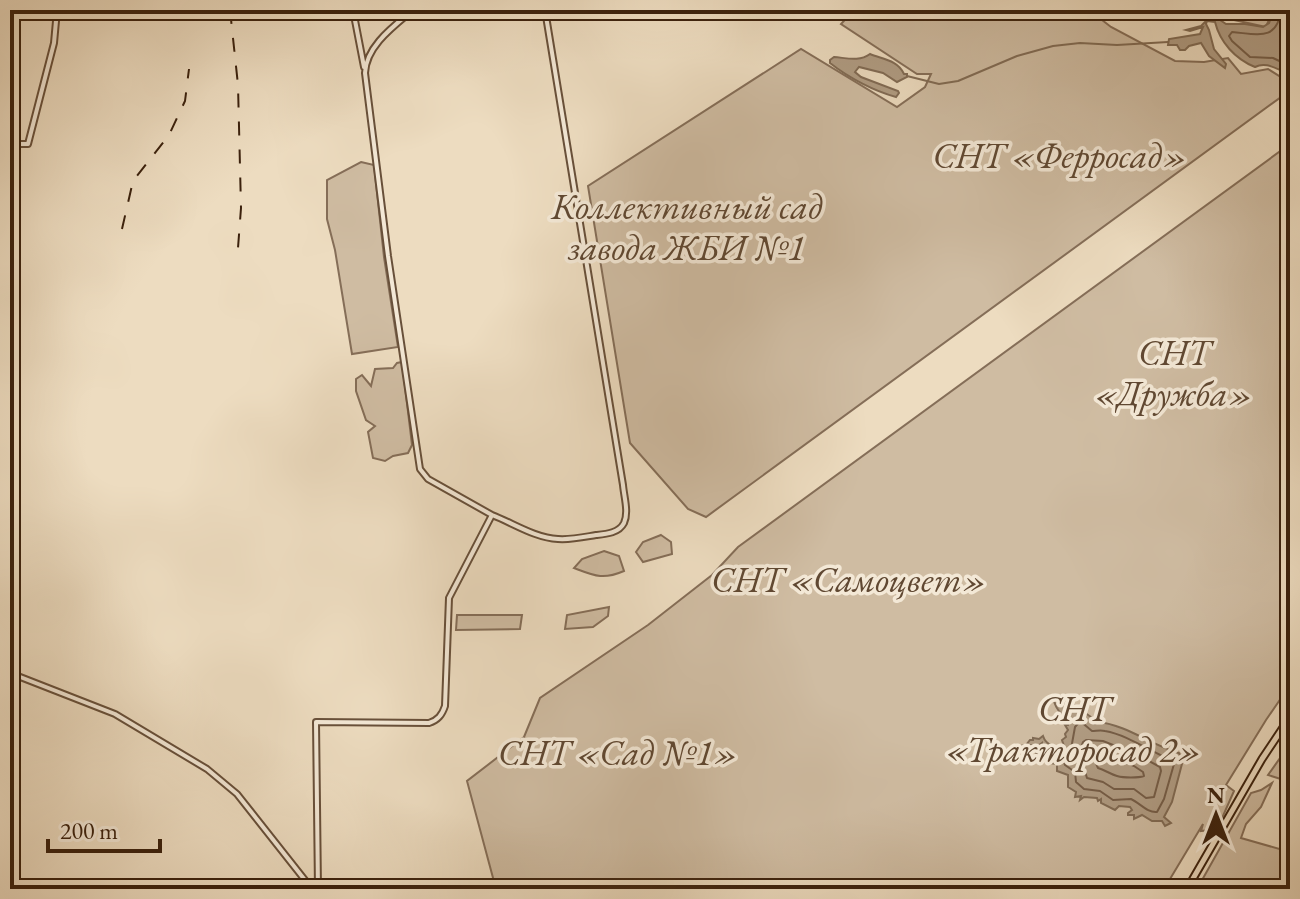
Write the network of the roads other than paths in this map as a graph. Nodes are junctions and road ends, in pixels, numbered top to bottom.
1 (57, 10) edge
2 (353, 10) edge
3 (413, 10) edge
4 (545, 10) edge
5 (365, 73) junction
6 (10, 144) edge
7 (492, 515) junction
8 (10, 673) edge
9 (1290, 717) edge
10 (315, 889) edge
11 (1187, 889) edge

1 - 6 street
2 - 5 street
3 - 5 street
4 - 7 street
5 - 7 street
7 - 10 street
8 - 10 street
9 - 11 main road

